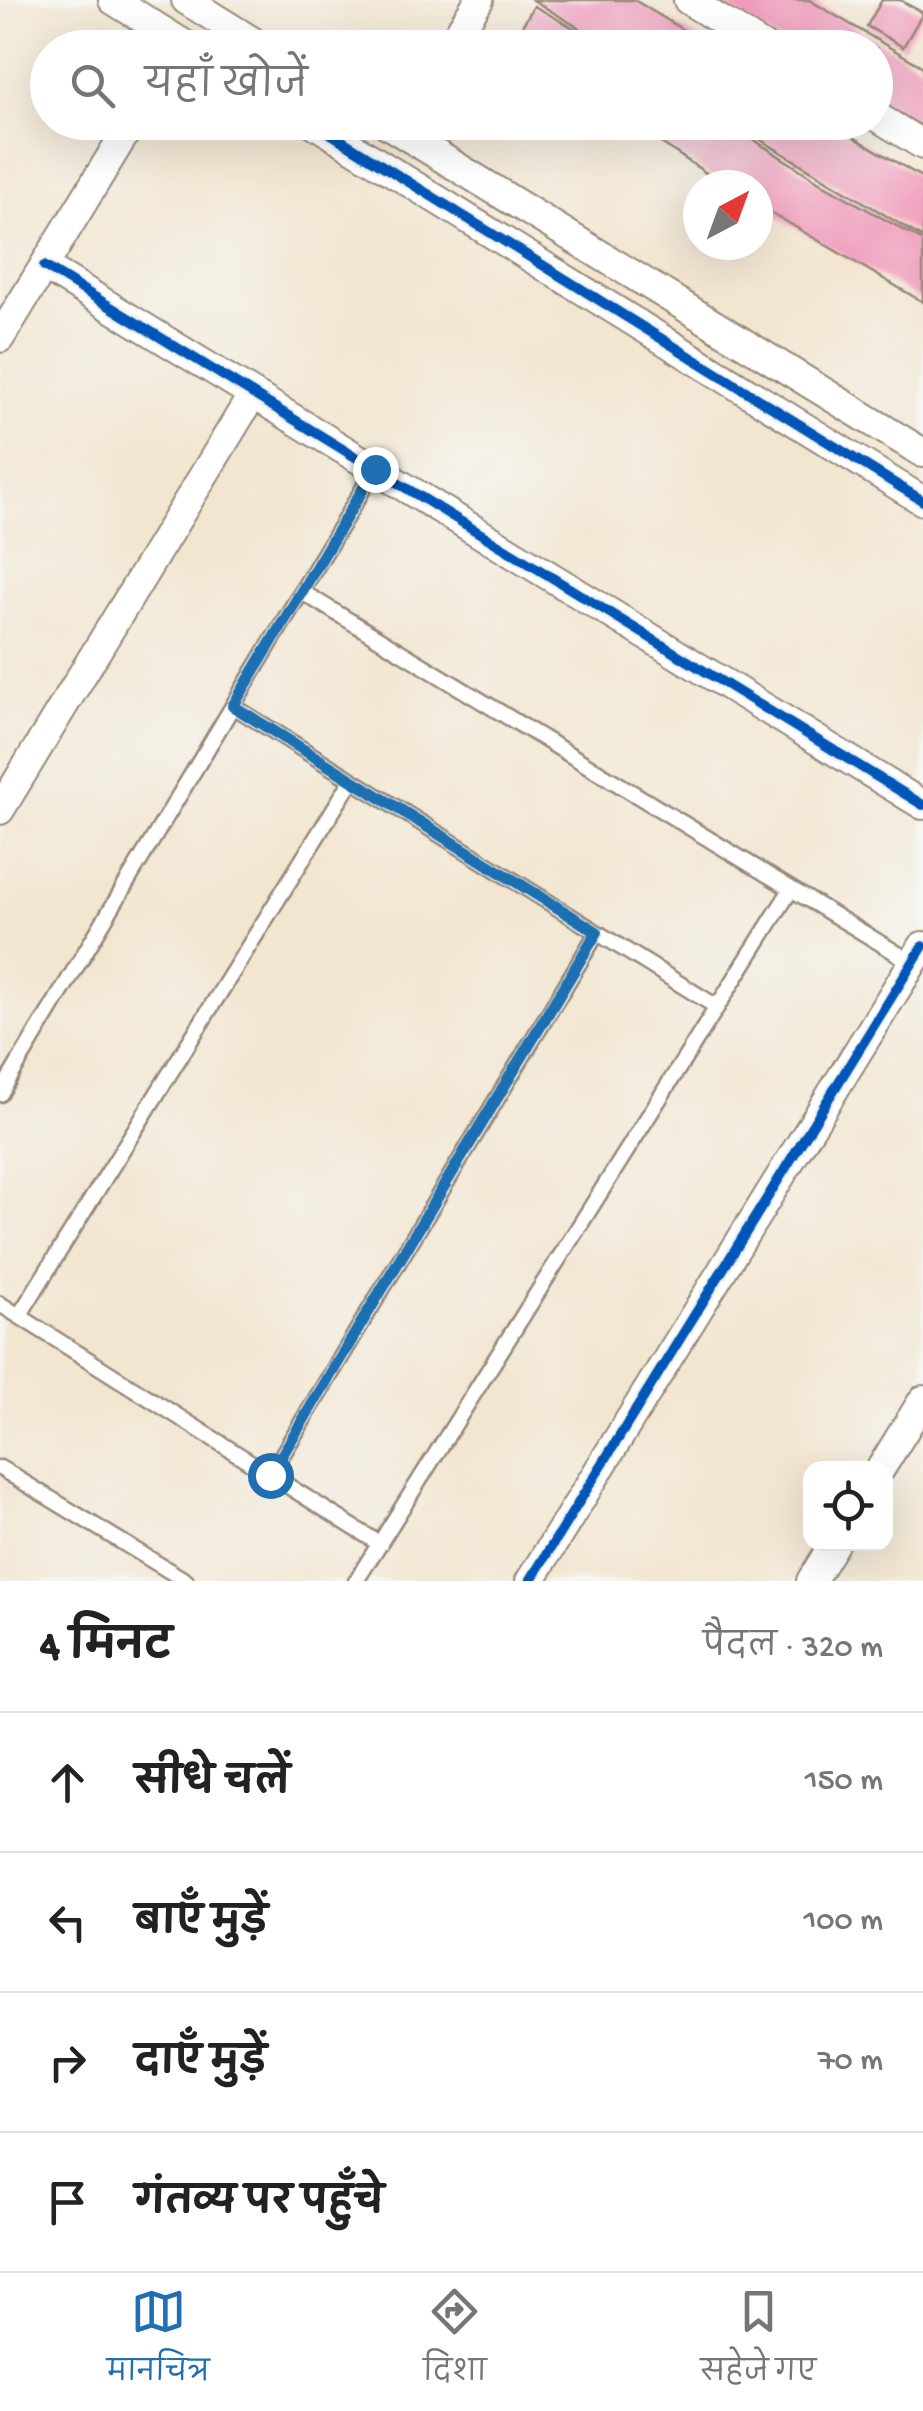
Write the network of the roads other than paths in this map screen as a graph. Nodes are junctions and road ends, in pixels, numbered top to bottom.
1 (113, 0) edge
2 (479, 0) edge
3 (688, 0) edge
4 (198, 3) edge
5 (159, 30) edge
6 (189, 30) edge
7 (237, 30) edge
8 (460, 30) edge
9 (736, 30) edge
10 (893, 126) edge
11 (121, 140) edge
12 (341, 140) edge
13 (418, 140) edge
14 (923, 145) edge
15 (44, 266) junction
16 (0, 338) edge
17 (253, 394) junction
18 (923, 453) edge
19 (375, 469) junction
20 (923, 501) edge
21 (302, 592) junction
22 (233, 706) junction
23 (352, 780) junction
24 (923, 806) edge
25 (0, 810) edge
26 (790, 891) junction
27 (597, 932) junction
28 (918, 954) edge
29 (717, 1007) junction
30 (0, 1094) edge
31 (0, 1304) edge
32 (19, 1316) junction
33 (923, 1400) edge
34 (885, 1461) edge
35 (0, 1468) edge
36 (270, 1475) junction
37 (380, 1544) junction
38 (830, 1551) edge
39 (186, 1581) edge
40 (356, 1581) edge
41 (530, 1581) edge
42 (811, 1581) edge

1 - 5 street
2 - 8 street
3 - 9 street
4 - 6 street
4 - 7 street
10 - 14 street
11 - 15 street
12 - 20 street
13 - 18 street
15 - 16 street
15 - 17 street
17 - 19 street
17 - 25 street
19 - 21 lane
19 - 24 street
21 - 22 lane
21 - 26 lane
22 - 23 lane
22 - 30 lane
23 - 27 lane
23 - 32 lane
26 - 28 lane
26 - 29 lane
27 - 29 lane
27 - 36 lane
28 - 41 street
29 - 37 lane
31 - 32 lane
32 - 36 lane
33 - 34 street
35 - 39 lane
36 - 37 lane
37 - 40 lane
38 - 42 street

